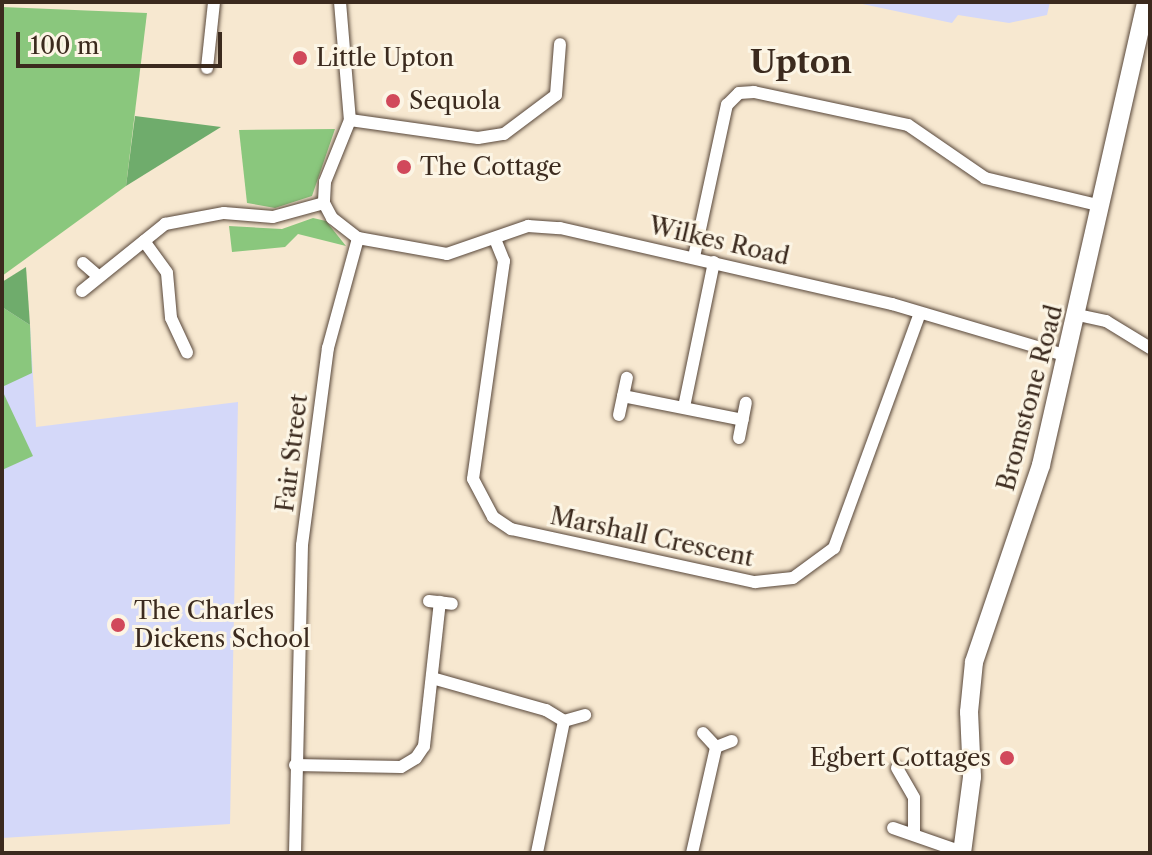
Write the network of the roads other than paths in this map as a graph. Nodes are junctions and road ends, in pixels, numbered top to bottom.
1 (214, 2) edge
2 (340, 2) edge
3 (1146, 2) edge
4 (560, 44) dead end
5 (207, 68) dead end
6 (556, 95) junction
7 (568, 102) dead end
8 (350, 120) junction
9 (324, 203) junction
10 (1102, 206) junction
11 (358, 238) junction
12 (495, 239) junction
13 (144, 241) junction
14 (694, 257) junction
15 (714, 262) junction
16 (83, 263) dead end
17 (99, 277) junction
18 (82, 291) dead end
19 (1078, 315) junction
20 (919, 316) junction
21 (1150, 348) edge
22 (187, 352) dead end
23 (1067, 356) junction
24 (627, 378) dead end
25 (623, 396) junction
26 (746, 403) dead end
27 (684, 407) junction
28 (619, 415) dead end
29 (743, 420) junction
30 (739, 438) dead end
31 (440, 602) dead end
32 (432, 678) junction
33 (585, 715) dead end
34 (564, 721) junction
35 (703, 733) dead end
36 (732, 741) dead end
37 (716, 747) junction
38 (295, 765) junction
39 (897, 768) dead end
40 (893, 828) dead end
41 (914, 834) junction
42 (295, 853) edge
43 (537, 853) edge
44 (692, 853) edge
45 (962, 853) edge

1 - 5 street
2 - 8 street
3 - 10 street, Bromstone Road
4 - 6 street
6 - 7 street
6 - 8 street
8 - 9 street
9 - 11 street
9 - 13 street
10 - 14 street
10 - 19 street, Bromstone Road
11 - 12 street, Wilkes Road
11 - 38 street, Fair Street
12 - 14 street, Wilkes Road
12 - 20 street, Marshall Crescent
13 - 17 street
13 - 22 street
14 - 15 street, Wilkes Road
15 - 20 street, Wilkes Road
15 - 27 street
16 - 17 street
17 - 18 street
19 - 21 street
19 - 23 street, Bromstone Road
20 - 23 street, Wilkes Road
23 - 45 street, Bromstone Road
24 - 25 street
25 - 27 street
25 - 28 street
26 - 29 street
27 - 29 street
29 - 30 street
31 - 32 street
32 - 34 street
32 - 38 street
33 - 34 street
34 - 43 street
35 - 37 street
36 - 37 street
37 - 44 street
38 - 42 street, Fair Street
39 - 41 street
40 - 41 street
41 - 45 street

